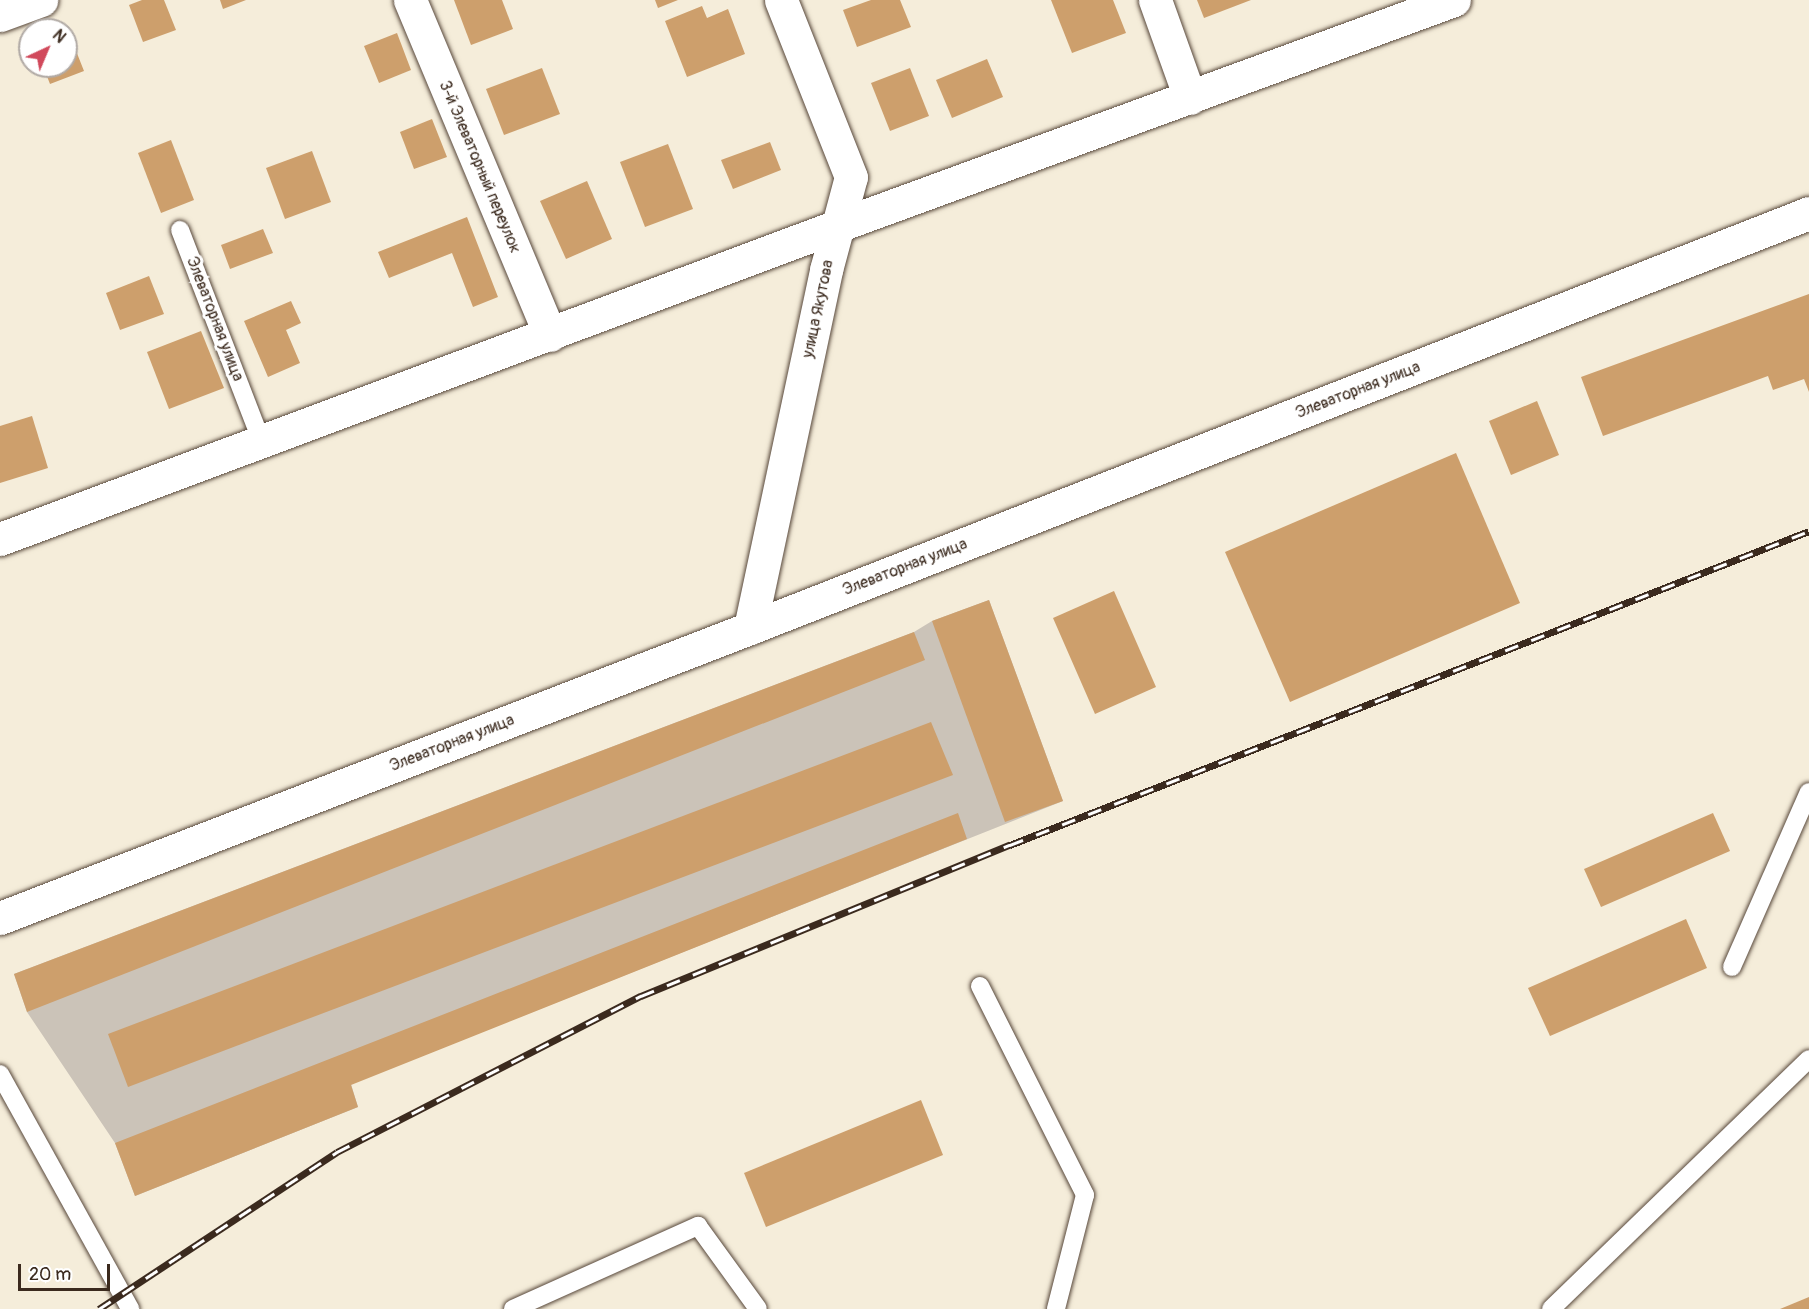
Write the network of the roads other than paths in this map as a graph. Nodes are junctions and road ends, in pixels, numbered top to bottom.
1 (41, 0) edge
2 (410, 0) edge
3 (782, 0) edge
4 (1155, 0) edge
5 (1454, 0) edge
6 (0, 15) edge
7 (1190, 98) junction
8 (1809, 213) edge
9 (837, 226) junction
10 (180, 230) dead end
11 (550, 335) junction
12 (262, 442) junction
13 (0, 539) edge
14 (750, 628) junction
15 (1809, 792) edge
16 (0, 918) edge
17 (1732, 967) dead end
18 (980, 986) dead end
19 (1809, 1059) edge
20 (0, 1074) edge
21 (130, 1309) edge
22 (513, 1309) edge
23 (758, 1309) edge
24 (1056, 1309) edge
25 (1551, 1309) edge

1 - 6 street
2 - 11 street, 3-й Элеваторный переулок
3 - 9 street, улица Якутова
4 - 7 street
5 - 7 street
7 - 9 street
8 - 14 street, Элеваторная улица
9 - 11 street
9 - 14 street, улица Якутова
10 - 12 lane, Элеваторная улица
11 - 12 street
12 - 13 street
14 - 16 street, Элеваторная улица
15 - 17 lane
18 - 24 lane
19 - 25 lane
20 - 21 lane
22 - 23 lane

